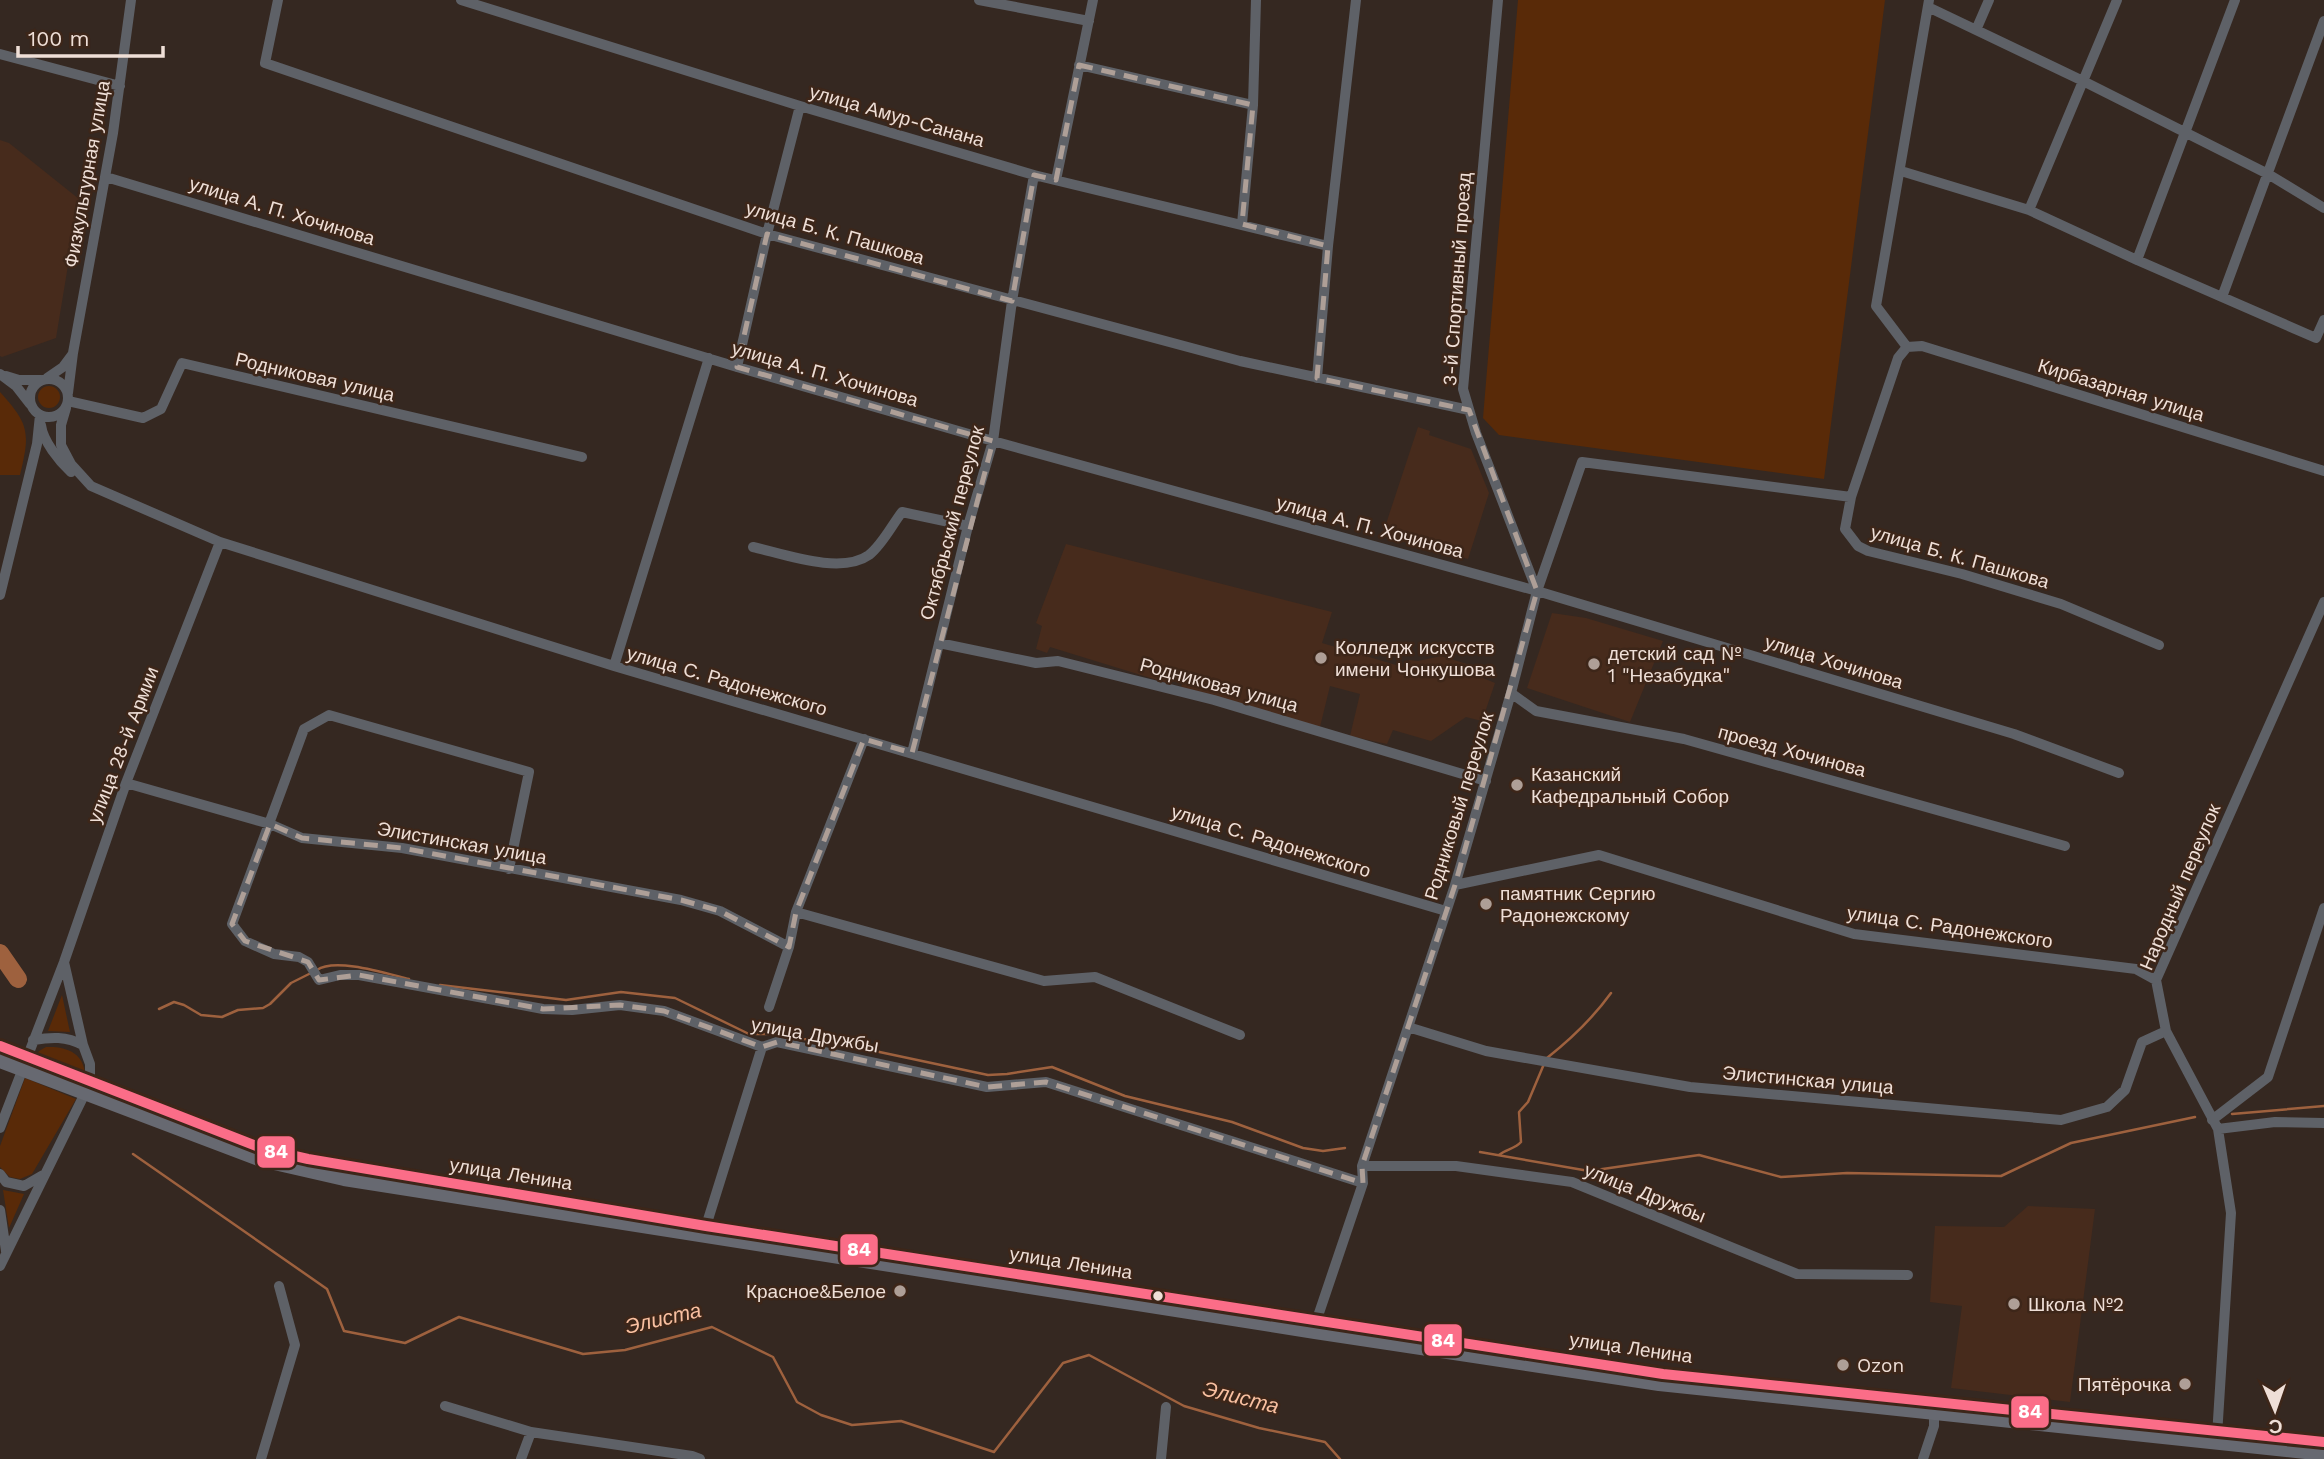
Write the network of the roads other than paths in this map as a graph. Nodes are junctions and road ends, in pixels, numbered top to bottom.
1 (131, 0) edge
2 (278, 0) edge
3 (461, 0) edge
4 (979, 0) edge
5 (1093, 0) edge
6 (1256, 0) edge
7 (1356, 0) edge
8 (1497, 0) edge
9 (1989, 0) edge
10 (2118, 0) edge
11 (2235, 0) edge
12 (1928, 4) edge
13 (1089, 21) junction
14 (2324, 21) edge
15 (1976, 30) junction
16 (0, 54) edge
17 (1079, 65) junction
18 (2083, 81) junction
19 (120, 86) junction
20 (800, 106) junction
21 (1253, 106) junction
22 (2185, 134) junction
23 (1901, 171) junction
24 (2268, 174) junction
25 (1034, 175) junction
26 (106, 177) junction
27 (1056, 180) junction
28 (2324, 208) edge
29 (2029, 210) junction
30 (1242, 224) junction
31 (767, 234) junction
32 (1328, 246) junction
33 (2137, 260) junction
34 (2221, 297) junction
35 (1012, 301) junction
36 (2324, 320) edge
37 (1907, 347) junction
38 (73, 353) junction
39 (709, 358) junction
40 (737, 367) junction
41 (0, 374) edge
42 (1317, 378) junction
43 (44, 379) junction
44 (67, 401) junction
45 (1469, 410) junction
46 (36, 411) junction
47 (993, 441) junction
48 (582, 457) dead end
49 (2324, 471) edge
50 (91, 486) junction
51 (1851, 497) junction
52 (968, 526) junction
53 (220, 542) junction
54 (753, 547) dead end
55 (1537, 591) junction
56 (0, 595) edge
57 (2324, 602) edge
58 (939, 643) junction
59 (2159, 645) dead end
60 (614, 666) junction
61 (1511, 693) junction
62 (864, 739) junction
63 (912, 752) junction
64 (2119, 773) dead end
65 (1486, 781) junction
66 (126, 783) junction
67 (270, 824) junction
68 (2065, 846) dead end
69 (509, 869) junction
70 (1455, 885) junction
71 (2324, 908) edge
72 (796, 912) junction
73 (1446, 912) junction
74 (789, 947) junction
75 (64, 962) junction
76 (2156, 980) junction
77 (769, 1007) dead end
78 (1408, 1027) junction
79 (2166, 1031) junction
80 (1240, 1035) dead end
81 (33, 1040) junction
82 (83, 1045) junction
83 (0, 1046) edge
84 (762, 1047) junction
85 (0, 1061) edge
86 (23, 1063) junction
87 (88, 1089) junction
88 (2324, 1123) edge
89 (2215, 1125) junction
90 (0, 1128) edge
91 (1362, 1166) junction
92 (0, 1174) edge
93 (43, 1175) junction
94 (1363, 1183) junction
95 (0, 1210) edge
96 (706, 1226) junction
97 (6, 1251) junction
98 (0, 1266) edge
99 (1908, 1275) dead end
100 (279, 1286) dead end
101 (1316, 1326) junction
102 (444, 1406) dead end
103 (1166, 1407) dead end
104 (1934, 1408) junction
105 (531, 1432) junction
106 (2217, 1437) junction
107 (2324, 1442) edge
108 (2324, 1454) edge
109 (261, 1459) edge
110 (521, 1459) edge
111 (700, 1459) edge
112 (1161, 1459) edge
113 (1923, 1459) edge

1 - 19 street, Физкультурная улица
2 - 31 street, улица Б. К. Пашкова
3 - 20 street, улица Амур-Санана
4 - 13 street
5 - 13 street
6 - 21 street
7 - 32 street
8 - 45 street, 3-й Спортивный проезд
9 - 15 street
10 - 18 street
11 - 22 street
12 - 15 street
12 - 23 street
13 - 17 street
14 - 24 street
15 - 18 street
16 - 19 street
17 - 21 street
17 - 27 street
18 - 22 street
18 - 29 street
19 - 26 street, Физкультурная улица
20 - 25 street, улица Амур-Санана
20 - 31 street
21 - 30 street
22 - 24 street
22 - 33 street
23 - 29 street
23 - 37 street
24 - 28 street
24 - 34 street
25 - 27 street, улица Амур-Санана
25 - 35 street, Октябрьский переулок
26 - 38 street, Физкультурная улица
26 - 39 street, улица А. П. Хочинова
27 - 30 street, улица Амур-Санана
29 - 33 street
30 - 32 street, улица Амур-Санана
31 - 35 street, улица Б. К. Пашкова
31 - 40 street
32 - 42 street
33 - 34 street
34 - 36 street
35 - 42 street, улица Б. К. Пашкова
35 - 47 street, Октябрьский переулок
37 - 49 street, Кирбазарная улица
37 - 51 street
38 - 43 street
38 - 44 street, Физкультурная улица
39 - 40 street, улица А. П. Хочинова
39 - 60 street
40 - 47 street, улица А. П. Хочинова
41 - 43 street
41 - 46 street
42 - 45 street, улица Б. К. Пашкова
43 - 44 street
43 - 46 street
44 - 46 street
44 - 48 street, Родниковая улица
44 - 50 street, улица С. Радонежского
45 - 55 street, 3-й Спортивный проезд
46 - 50 street
46 - 56 street
47 - 52 street, Октябрьский переулок
47 - 55 street, улица А. П. Хочинова
50 - 53 street, улица С. Радонежского
51 - 55 street, Родниковый переулок
51 - 59 street, улица Б. К. Пашкова
52 - 54 street
52 - 58 street, Октябрьский переулок
53 - 60 street, улица С. Радонежского
53 - 66 street, улица 28-й Армии
55 - 61 street, Родниковый переулок
55 - 64 street, улица Хочинова
57 - 76 street, Народный переулок
58 - 63 street, Октябрьский переулок
58 - 65 street, Родниковая улица
60 - 62 street, улица С. Радонежского
61 - 65 street, Родниковый переулок
61 - 68 street, проезд Хочинова
62 - 63 street, улица С. Радонежского
62 - 72 street
63 - 73 street, улица С. Радонежского
65 - 70 street, Родниковый переулок
66 - 67 street, Элистинская улица
66 - 75 street, улица 28-й Армии
67 - 69 street, Элистинская улица
67 - 69 street
67 - 84 street, улица Дружбы
69 - 74 street, Элистинская улица
70 - 73 street, Родниковый переулок
70 - 76 street, улица С. Радонежского
71 - 89 street
72 - 74 street
72 - 80 street
73 - 78 street, Родниковый переулок
74 - 77 street
75 - 81 street, улица 28-й Армии
75 - 82 street
76 - 79 street, Народный переулок
78 - 79 street, Элистинская улица
78 - 91 street, Родниковый переулок
79 - 89 street, Народный переулок
81 - 82 street
81 - 86 street, улица 28-й Армии
82 - 87 street
83 - 86 main road, улица Ленина
84 - 94 street, улица Дружбы
84 - 96 street
85 - 86 main road, улица Ленина
86 - 87 main road, улица Ленина
86 - 90 street, улица 28-й Армии
87 - 93 street
87 - 96 main road, улица Ленина
87 - 101 main road, улица Ленина
88 - 89 street
89 - 106 street, Народный переулок
91 - 94 street, Родниковый переулок
91 - 99 street, улица Дружбы
92 - 93 street
93 - 97 street
94 - 101 street, Родниковый переулок
95 - 97 street
96 - 101 main road, улица Ленина
97 - 98 street
100 - 109 street
101 - 104 main road, улица Ленина
102 - 105 street
103 - 112 street
104 - 106 main road, улица Ленина
104 - 113 street
105 - 110 street
105 - 111 street
106 - 107 main road, улица Ленина
106 - 108 main road, улица Ленина

